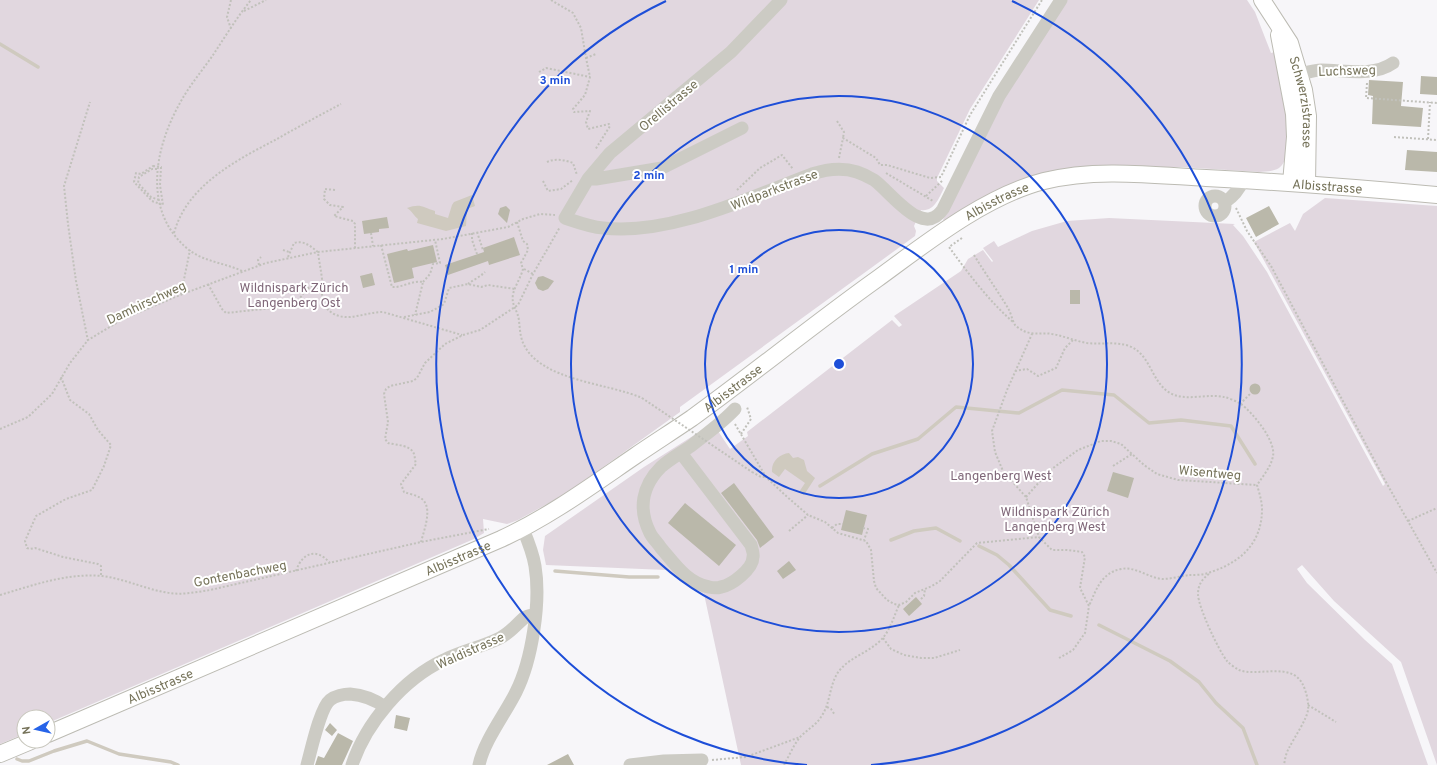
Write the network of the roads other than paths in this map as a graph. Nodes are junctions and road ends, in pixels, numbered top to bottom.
1 (781, 0) edge
2 (1061, 0) edge
3 (1262, 0) edge
4 (1393, 63) dead end
5 (1293, 76) junction
6 (742, 128) dead end
7 (588, 178) junction
8 (1243, 180) junction
9 (1299, 184) junction
10 (1437, 195) edge
11 (1228, 200) road end
12 (565, 218) joint
13 (741, 408) road end
14 (681, 453) junction
15 (523, 529) junction
16 (535, 614) junction
17 (385, 707) junction
18 (56, 731) edge
19 (16, 747) edge
20 (0, 754) edge
21 (702, 760) road end
22 (307, 765) edge
23 (352, 765) edge
24 (479, 765) edge
25 (630, 765) edge

1 - 7 street, Orellistrasse
2 - 12 street, Wildparkstrasse
3 - 5 main road, Schwerzistrasse
4 - 5 street, Luchsweg
5 - 9 main road, Schwerzistrasse
6 - 7 street
7 - 12 street, Orellistrasse
8 - 9 main road, Albisstrasse
8 - 11 street
8 - 15 main road, Albisstrasse
9 - 10 main road, Albisstrasse
13 - 14 street
14 - 14 street
15 - 16 street
15 - 18 main road, Albisstrasse
16 - 17 street, Waldistrasse
16 - 24 street
17 - 22 street
17 - 23 street, Waldistrasse
19 - 20 main road
21 - 25 street

